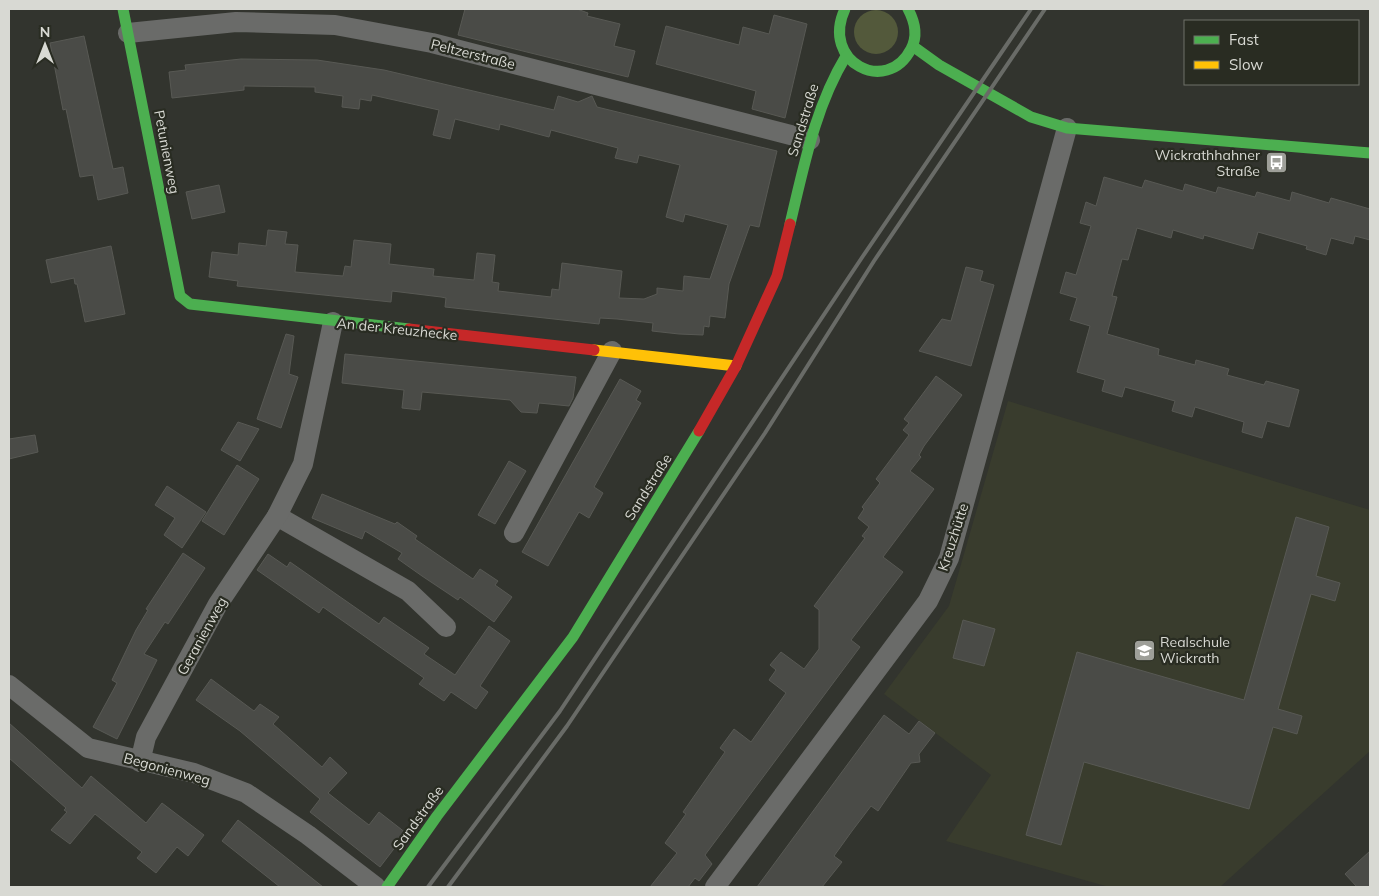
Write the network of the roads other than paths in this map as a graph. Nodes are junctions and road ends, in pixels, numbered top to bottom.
1 (123, 9) edge
2 (845, 9) edge
3 (908, 9) edge
4 (128, 33) junction
5 (914, 46) junction
6 (846, 56) junction
7 (1067, 128) junction
8 (810, 140) junction
9 (1370, 153) edge
10 (184, 301) joint
11 (333, 322) junction
12 (612, 351) junction
13 (736, 366) junction
14 (276, 516) junction
15 (514, 533) dead end
16 (446, 627) dead end
17 (9, 685) edge
18 (140, 762) junction
19 (376, 887) edge
20 (387, 887) edge
21 (715, 887) edge

1 - 4 main road, Petunienweg
2 - 6 main road
3 - 5 main road
4 - 8 street, Peltzerstraße
4 - 10 main road, Petunienweg
5 - 6 main road
5 - 7 main road
6 - 8 main road, Sandstraße
7 - 9 main road
7 - 21 street, Kreuzhütte
8 - 13 main road, Sandstraße
10 - 11 main road, An der Kreuzhecke
11 - 12 main road, An der Kreuzhecke
11 - 14 street, Geranienweg
12 - 13 main road, An der Kreuzhecke
12 - 15 street
13 - 20 main road, Sandstraße
14 - 16 street
14 - 18 street, Geranienweg
17 - 18 street, Begonienweg
18 - 19 street, Begonienweg

